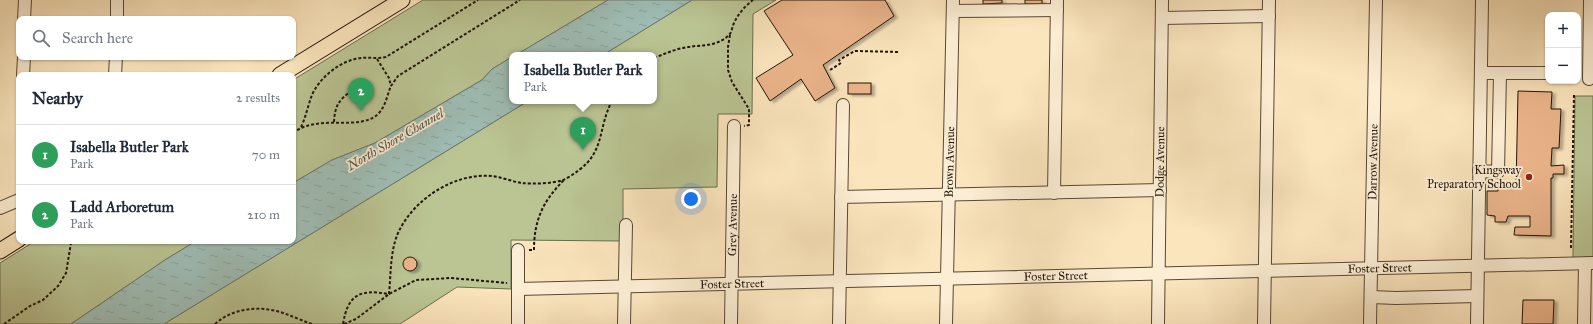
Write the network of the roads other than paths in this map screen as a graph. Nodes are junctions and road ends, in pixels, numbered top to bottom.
1 (25, 0) edge
2 (117, 0) edge
3 (402, 0) edge
4 (1162, 0) edge
5 (1269, 0) edge
6 (1376, 0) edge
7 (1482, 0) edge
8 (1590, 0) edge
9 (1057, 5) edge
10 (953, 6) edge
11 (24, 16) edge
12 (117, 16) edge
13 (1269, 16) junction
14 (1162, 18) junction
15 (24, 60) edge
16 (116, 60) edge
17 (24, 72) edge
18 (115, 72) edge
19 (285, 72) edge
20 (1500, 73) junction
21 (1545, 73) edge
22 (1481, 74) junction
23 (1589, 79) dead end
24 (843, 105) dead end
25 (734, 126) road end
26 (1479, 171) junction
27 (1160, 190) junction
28 (1054, 192) junction
29 (948, 195) junction
30 (841, 197) junction
31 (16, 201) edge
32 (0, 208) edge
33 (626, 225) dead end
34 (16, 241) edge
35 (518, 250) road end
36 (0, 251) edge
37 (1589, 264) edge
38 (1478, 267) junction
39 (1371, 270) junction
40 (1265, 272) junction
41 (1158, 274) junction
42 (947, 279) junction
43 (840, 282) junction
44 (732, 284) junction
45 (625, 287) junction
46 (518, 289) junction
47 (1478, 296) junction
48 (1371, 297) junction
49 (518, 324) edge
50 (624, 324) edge
51 (731, 324) edge
52 (839, 324) edge
53 (946, 324) edge
54 (1158, 324) edge
55 (1264, 324) edge
56 (1370, 324) edge
57 (1477, 324) edge
58 (1584, 324) edge

1 - 11 street
2 - 12 street
3 - 19 main road
4 - 14 street, Dodge Avenue
5 - 13 street
6 - 39 street, Darrow Avenue
7 - 22 street
8 - 23 street
9 - 10 street
9 - 28 street
10 - 29 street, Brown Avenue
13 - 14 street
13 - 40 street
14 - 27 street, Dodge Avenue
15 - 17 street
16 - 18 street
20 - 21 street
20 - 22 street
20 - 26 street
22 - 26 street
24 - 30 street
25 - 44 street, Grey Avenue
26 - 38 street
27 - 28 street
27 - 41 street, Dodge Avenue
28 - 29 street
29 - 30 street
29 - 42 street, Brown Avenue
30 - 43 street
31 - 32 street
33 - 45 street
34 - 36 main road
35 - 46 street
37 - 38 street, Foster Street
37 - 58 street
38 - 39 street, Foster Street
38 - 47 street
39 - 40 street, Foster Street
39 - 48 street, Darrow Avenue
40 - 41 street, Foster Street
40 - 55 street
41 - 42 street, Foster Street
41 - 54 street, Dodge Avenue
42 - 43 street, Foster Street
42 - 53 street, Brown Avenue
43 - 44 street, Foster Street
43 - 52 street
44 - 45 street, Foster Street
44 - 51 street, Grey Avenue
45 - 46 street, Foster Street
45 - 50 street
46 - 49 street
47 - 48 street
47 - 57 street
48 - 56 street, Darrow Avenue

